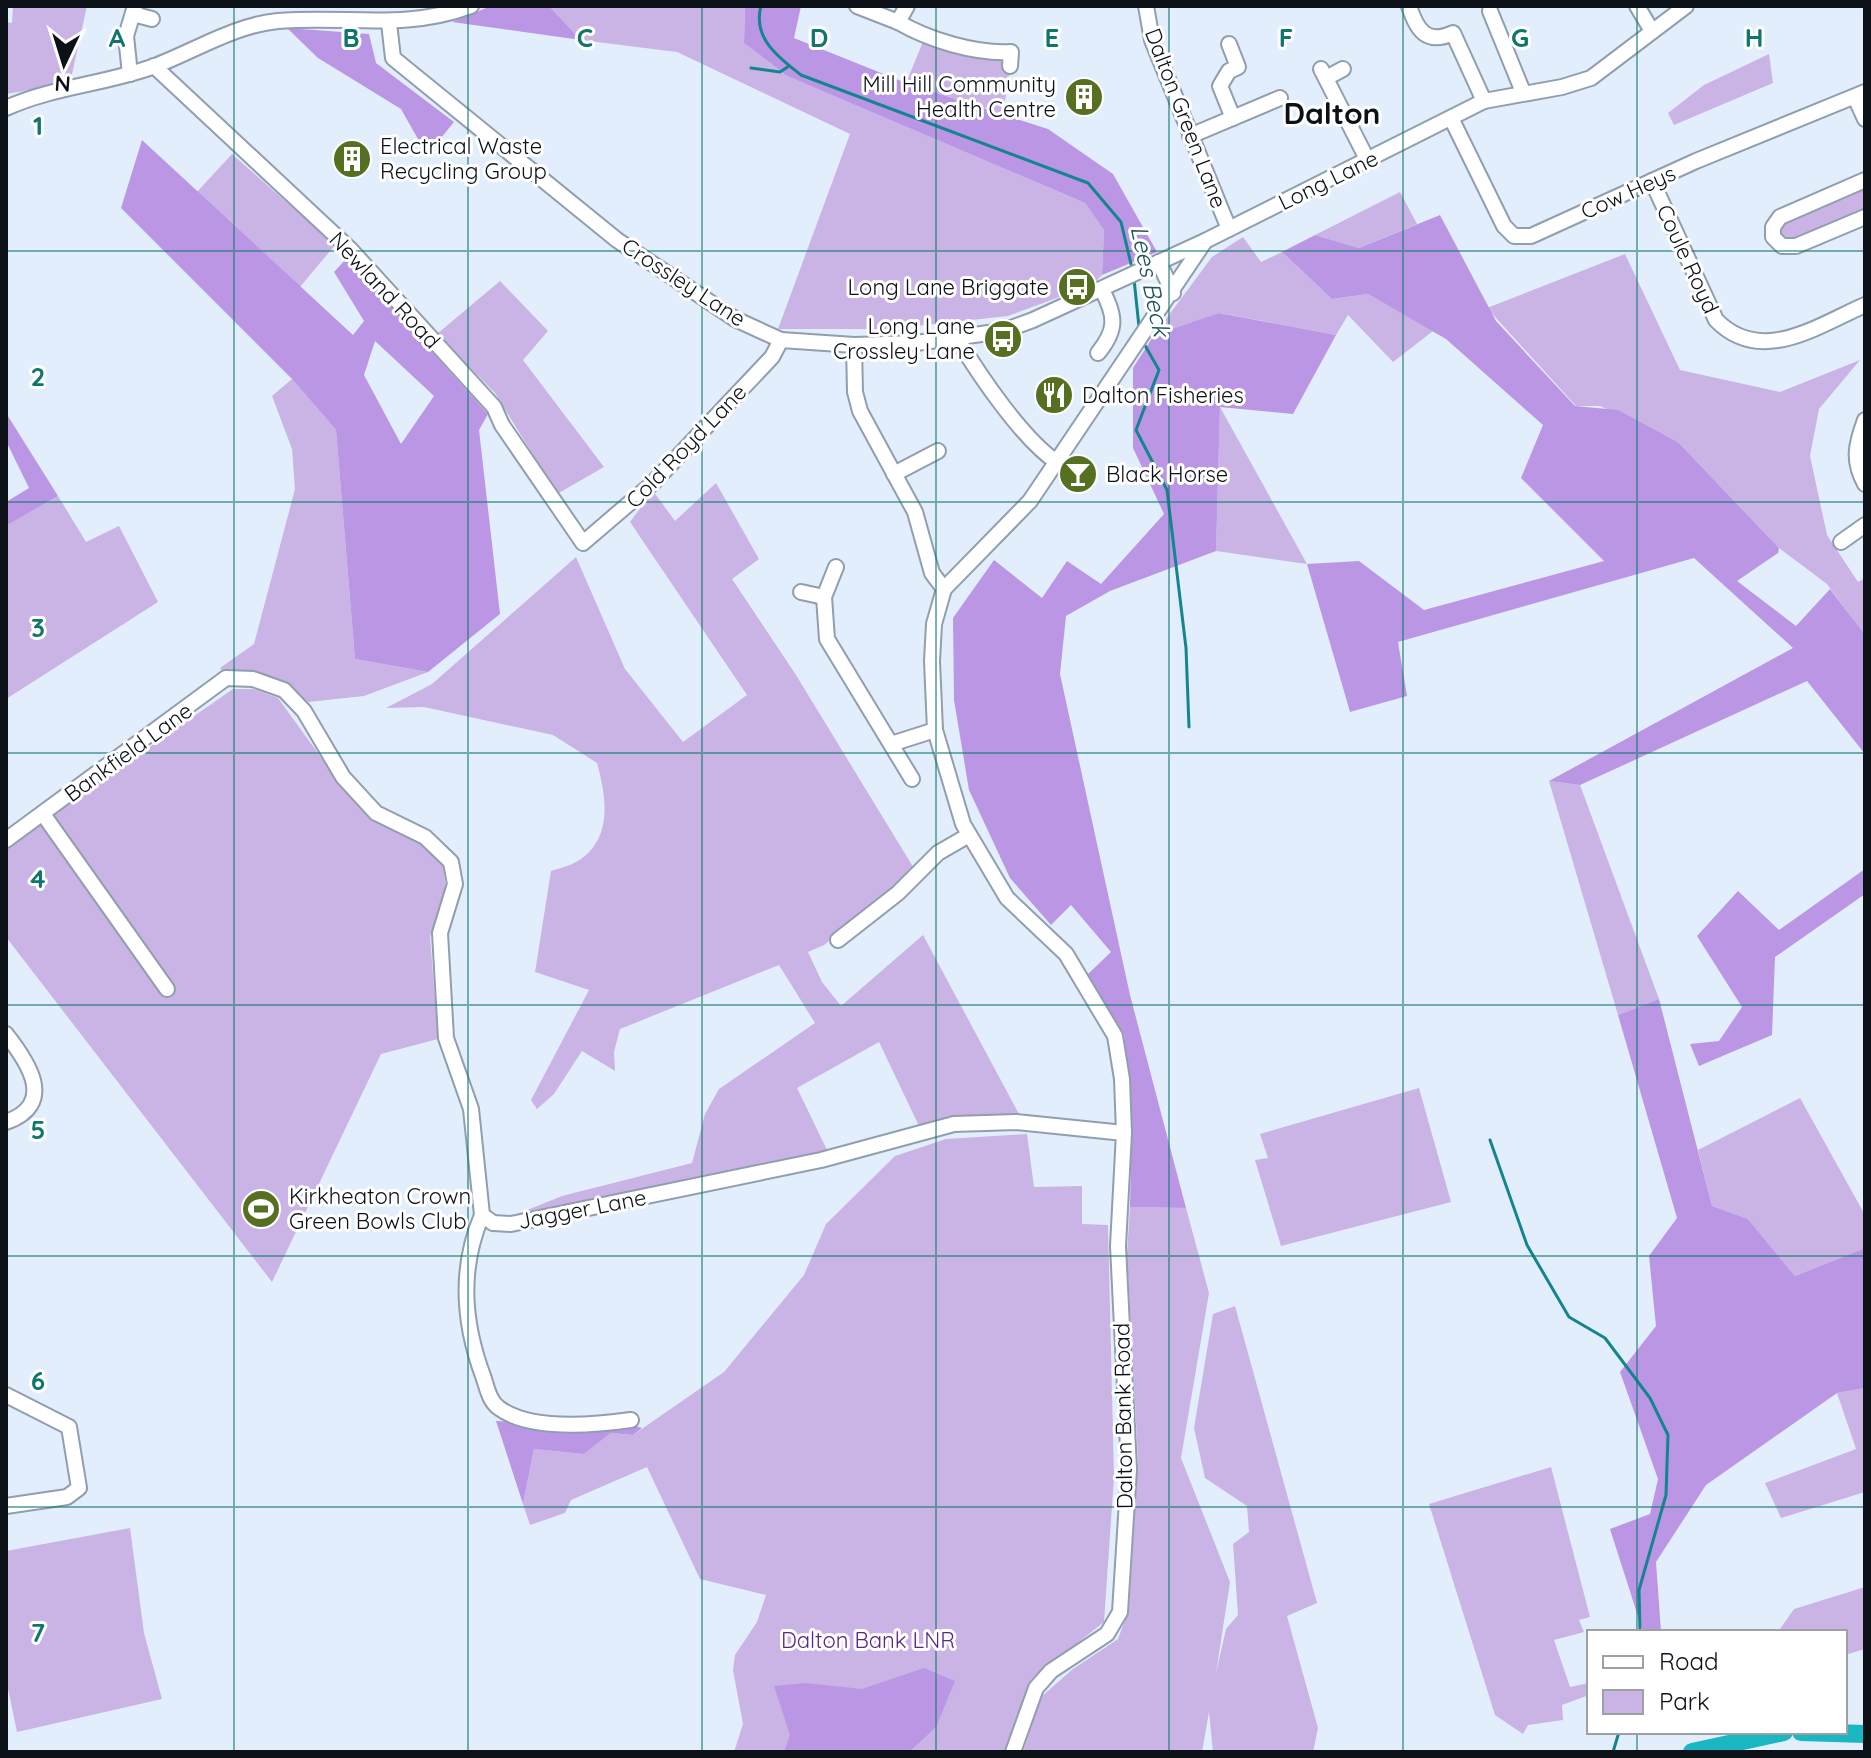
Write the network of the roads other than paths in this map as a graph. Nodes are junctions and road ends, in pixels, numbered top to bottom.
1 (471, 6) edge
2 (857, 6) edge
3 (907, 6) edge
4 (1146, 6) edge
5 (1409, 6) edge
6 (1637, 6) edge
7 (1686, 6) edge
8 (134, 10) edge
9 (1490, 11) dead end
10 (152, 19) dead end
11 (898, 22) junction
12 (389, 23) junction
13 (1652, 31) junction
14 (1229, 44) dead end
15 (154, 66) junction
16 (1010, 66) dead end
17 (1343, 69) dead end
18 (130, 74) junction
19 (1523, 92) junction
20 (1860, 94) edge
21 (1280, 98) dead end
22 (1484, 101) junction
23 (6, 108) edge
24 (1233, 118) junction
25 (1865, 119) edge
26 (1452, 120) junction
27 (1190, 136) junction
28 (1368, 161) junction
29 (1865, 180) edge
30 (1652, 181) junction
31 (1865, 217) edge
32 (1229, 229) junction
33 (1205, 241) junction
34 (1153, 265) junction
35 (1102, 290) junction
36 (1173, 293) junction
37 (1865, 305) edge
38 (781, 340) junction
39 (958, 340) junction
40 (854, 345) junction
41 (1098, 353) dead end
42 (1865, 420) edge
43 (938, 451) dead end
44 (1058, 463) junction
45 (894, 474) junction
46 (1865, 484) edge
47 (1865, 525) edge
48 (1841, 542) dead end
49 (583, 543) joint
50 (836, 567) dead end
51 (944, 589) junction
52 (801, 592) dead end
53 (824, 597) junction
54 (935, 730) junction
55 (891, 744) junction
56 (912, 779) dead end
57 (43, 814) junction
58 (969, 835) junction
59 (6, 840) edge
60 (838, 940) dead end
61 (167, 989) dead end
62 (6, 1034) edge
63 (6, 1122) edge
64 (1124, 1133) junction
65 (482, 1215) junction
66 (6, 1395) edge
67 (631, 1420) dead end
68 (6, 1506) edge
69 (1013, 1752) edge

1 - 12 street
2 - 11 street
3 - 11 street
4 - 27 street, Dalton Green Lane
5 - 22 street
6 - 13 street
7 - 13 street, Long Lane
8 - 10 street
8 - 18 street
9 - 19 street
11 - 16 street
12 - 15 street
12 - 38 street, Crossley Lane
13 - 19 street, Long Lane
14 - 24 street
15 - 18 street
15 - 49 street, Newland Road
17 - 28 street
18 - 23 street
19 - 22 street, Long Lane
20 - 25 street
20 - 30 street, Cow Heys
21 - 24 street
22 - 26 street, Long Lane
24 - 27 street
26 - 28 street, Long Lane
26 - 30 street, Cow Heys
27 - 32 street, Dalton Green Lane
28 - 32 street, Long Lane
29 - 31 street
30 - 37 street, Coule Royd
32 - 33 street, Long Lane
33 - 34 street, Long Lane
33 - 36 street
34 - 35 street, Long Lane
34 - 36 street
35 - 39 street, Long Lane
35 - 41 street
36 - 44 street
38 - 40 street, Crossley Lane
38 - 49 street, Cold Royd Lane
39 - 40 street, Crossley Lane
39 - 44 street
40 - 45 street
42 - 46 street
43 - 45 street
44 - 51 street
45 - 51 street
47 - 48 street
50 - 53 street
51 - 54 street, Dalton Bank Road
52 - 53 street
53 - 55 street
54 - 55 street
54 - 58 street, Dalton Bank Road
55 - 56 street
57 - 59 street, Bankfield Lane
57 - 61 street
57 - 65 street, Bankfield Lane
58 - 60 street
58 - 64 street, Dalton Bank Road
62 - 63 street
64 - 65 street, Jagger Lane
64 - 69 street, Dalton Bank Road
65 - 67 street
66 - 68 street

